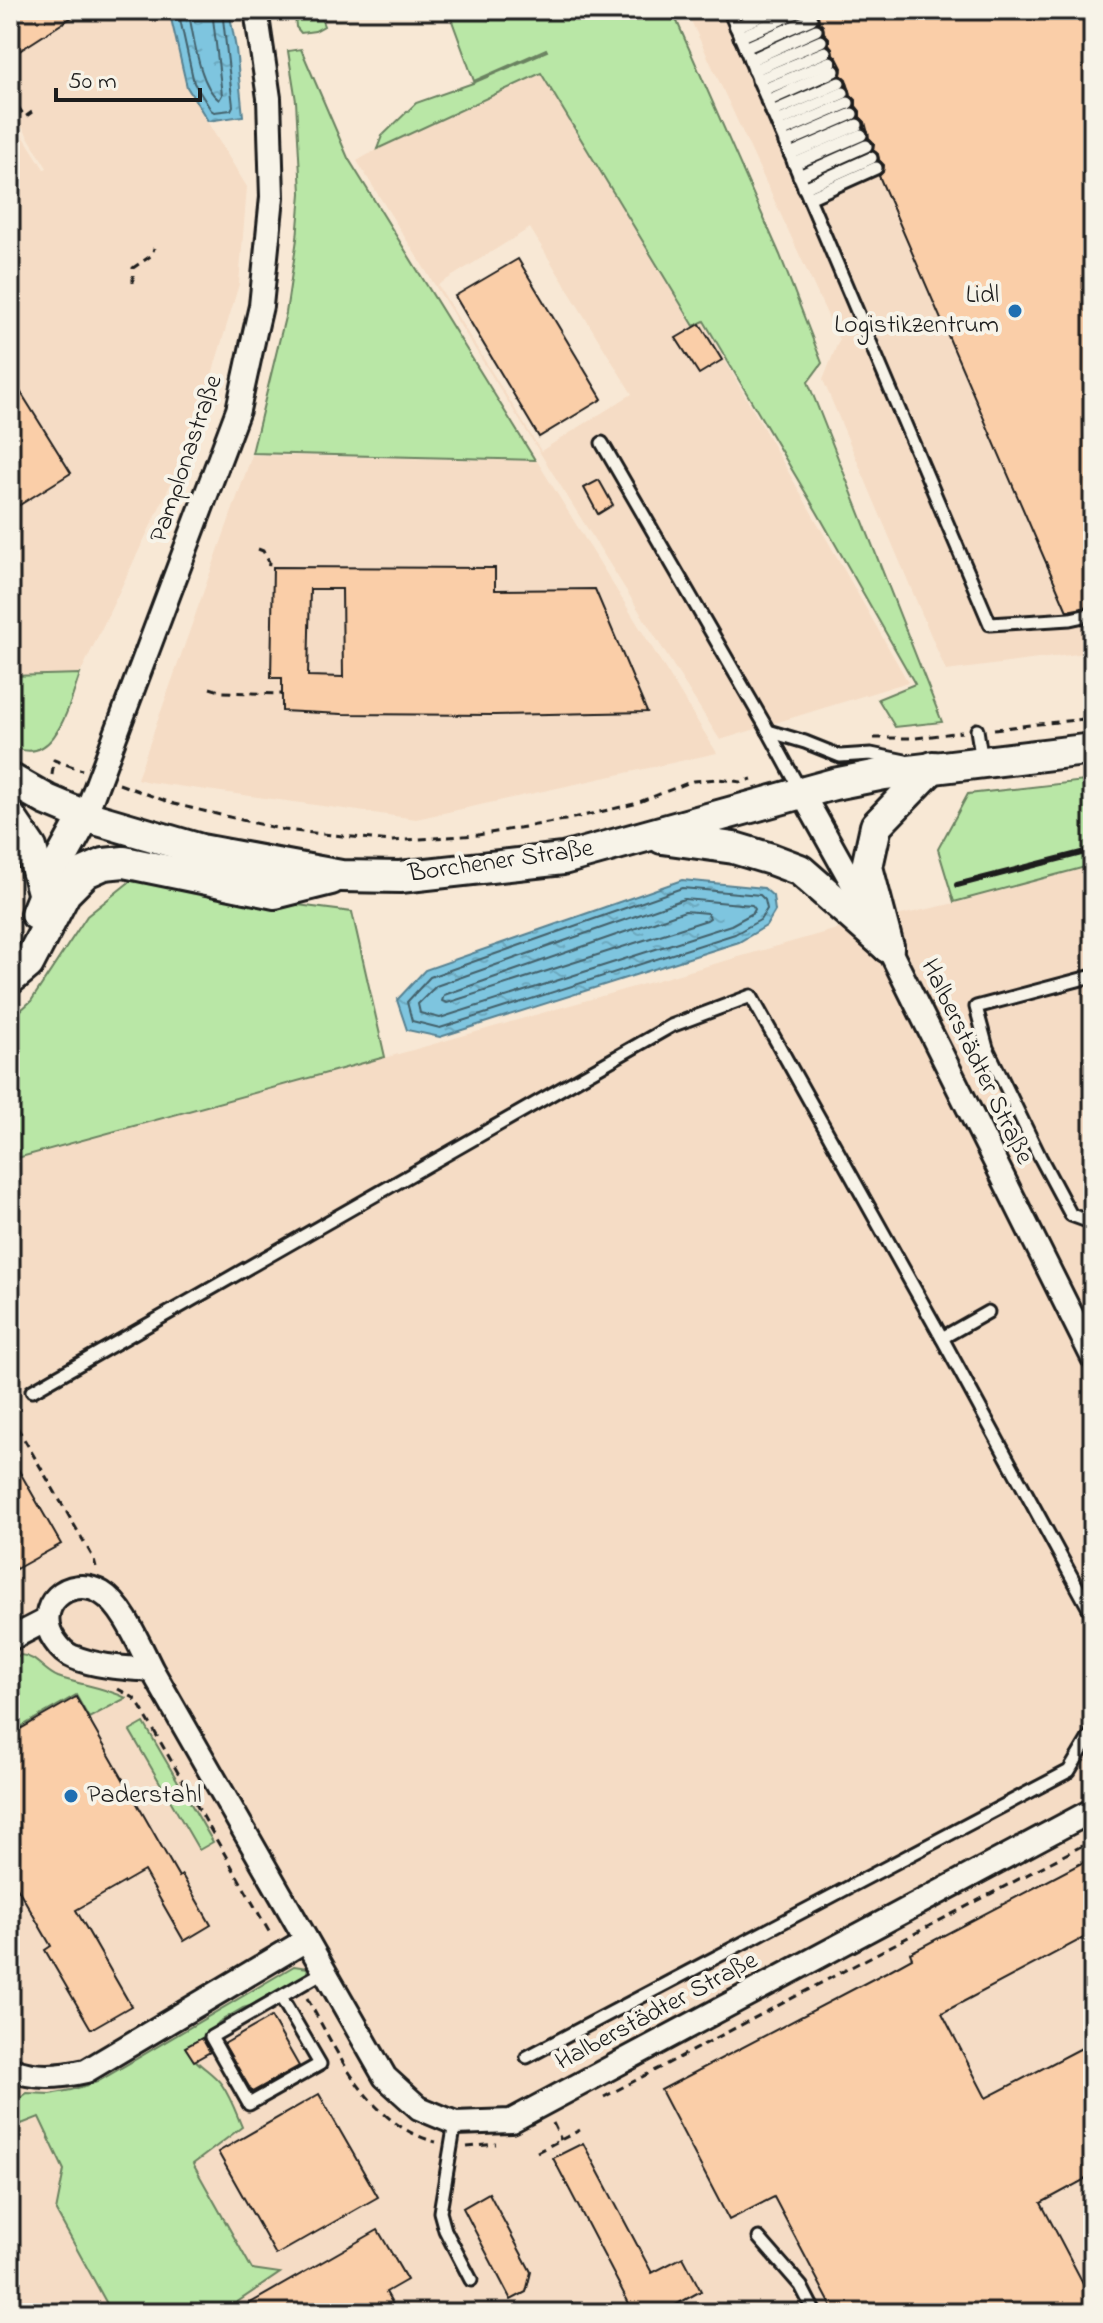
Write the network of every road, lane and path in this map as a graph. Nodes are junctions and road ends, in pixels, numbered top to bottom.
1 (256, 10) edge
2 (743, 10) edge
3 (774, 10) edge
4 (836, 77) edge
5 (10, 95) edge
6 (768, 101) edge
7 (32, 112) dead end
8 (874, 163) dead end
9 (154, 248) dead end
10 (133, 283) dead end
11 (602, 443) dead end
12 (258, 549) dead end
13 (268, 571) dead end
14 (1093, 614) edge
15 (210, 688) dead end
16 (282, 694) dead end
17 (1093, 718) edge
18 (977, 730) junction
19 (768, 731) junction
20 (871, 738) dead end
21 (1093, 749) edge
22 (982, 762) junction
23 (933, 767) junction
24 (100, 777) junction
25 (10, 779) edge
26 (753, 779) dead end
27 (802, 793) junction
28 (85, 816) junction
29 (10, 817) edge
30 (648, 836) junction
31 (341, 876) junction
32 (44, 896) junction
33 (888, 947) junction
34 (1093, 976) edge
35 (10, 977) edge
36 (1093, 1223) edge
37 (988, 1312) dead end
38 (942, 1338) junction
39 (1093, 1358) edge
40 (32, 1391) dead end
41 (10, 1415) edge
42 (90, 1572) dead end
43 (1093, 1616) edge
44 (45, 1621) junction
45 (10, 1639) edge
46 (152, 1670) junction
47 (108, 1686) dead end
48 (1093, 1731) edge
49 (1093, 1810) edge
50 (1093, 1840) edge
51 (306, 1940) junction
52 (282, 1955) junction
53 (325, 1971) junction
54 (300, 1986) junction
55 (281, 1997) junction
56 (527, 2057) dead end
57 (15, 2075) edge
58 (592, 2103) dead end
59 (553, 2123) dead end
60 (580, 2130) dead end
61 (453, 2134) junction
62 (561, 2140) junction
63 (496, 2144) dead end
64 (537, 2152) dead end
65 (759, 2238) dead end
66 (471, 2280) dead end
67 (815, 2313) edge

1 - 24 street, Pamplonastraße
2 - 6 lane
3 - 6 lane
4 - 6 lane
4 - 6 lane
4 - 6 lane
4 - 6 lane
4 - 6 lane
4 - 6 lane
4 - 6 lane
5 - 7 path
6 - 8 lane
6 - 14 lane
9 - 10 path
11 - 19 lane
12 - 13 path
15 - 16 path
17 - 18 path
18 - 20 path
18 - 22 lane
19 - 23 lane
19 - 27 lane
21 - 22 main road, Borchener Straße
22 - 23 main road, Borchener Straße
23 - 27 main road, Borchener Straße
23 - 33 main road
24 - 26 path
24 - 28 street, Pamplonastraße
25 - 28 main road, Borchener Straße
27 - 30 main road, Borchener Straße
27 - 33 street, Halberstädter Straße
28 - 31 main road, Borchener Straße
28 - 32 main road
29 - 32 main road
30 - 31 main road, Borchener Straße
30 - 33 main road
31 - 35 main road
32 - 35 main road
33 - 39 street, Halberstädter Straße
34 - 36 lane
37 - 38 lane
38 - 40 lane
38 - 43 lane
41 - 42 path
44 - 45 street, Halberstädter Straße
44 - 46 street
44 - 46 street, Halberstädter Straße
46 - 51 street, Halberstädter Straße
47 - 52 path
48 - 56 lane
49 - 61 street, Halberstädter Straße
50 - 58 path
51 - 52 street
51 - 53 street, Halberstädter Straße
52 - 57 street
53 - 54 lane
53 - 61 street, Halberstädter Straße
54 - 55 lane
54 - 61 path
55 - 55 lane
59 - 62 path
60 - 62 path
61 - 63 path
61 - 66 lane
62 - 64 path
65 - 67 lane

